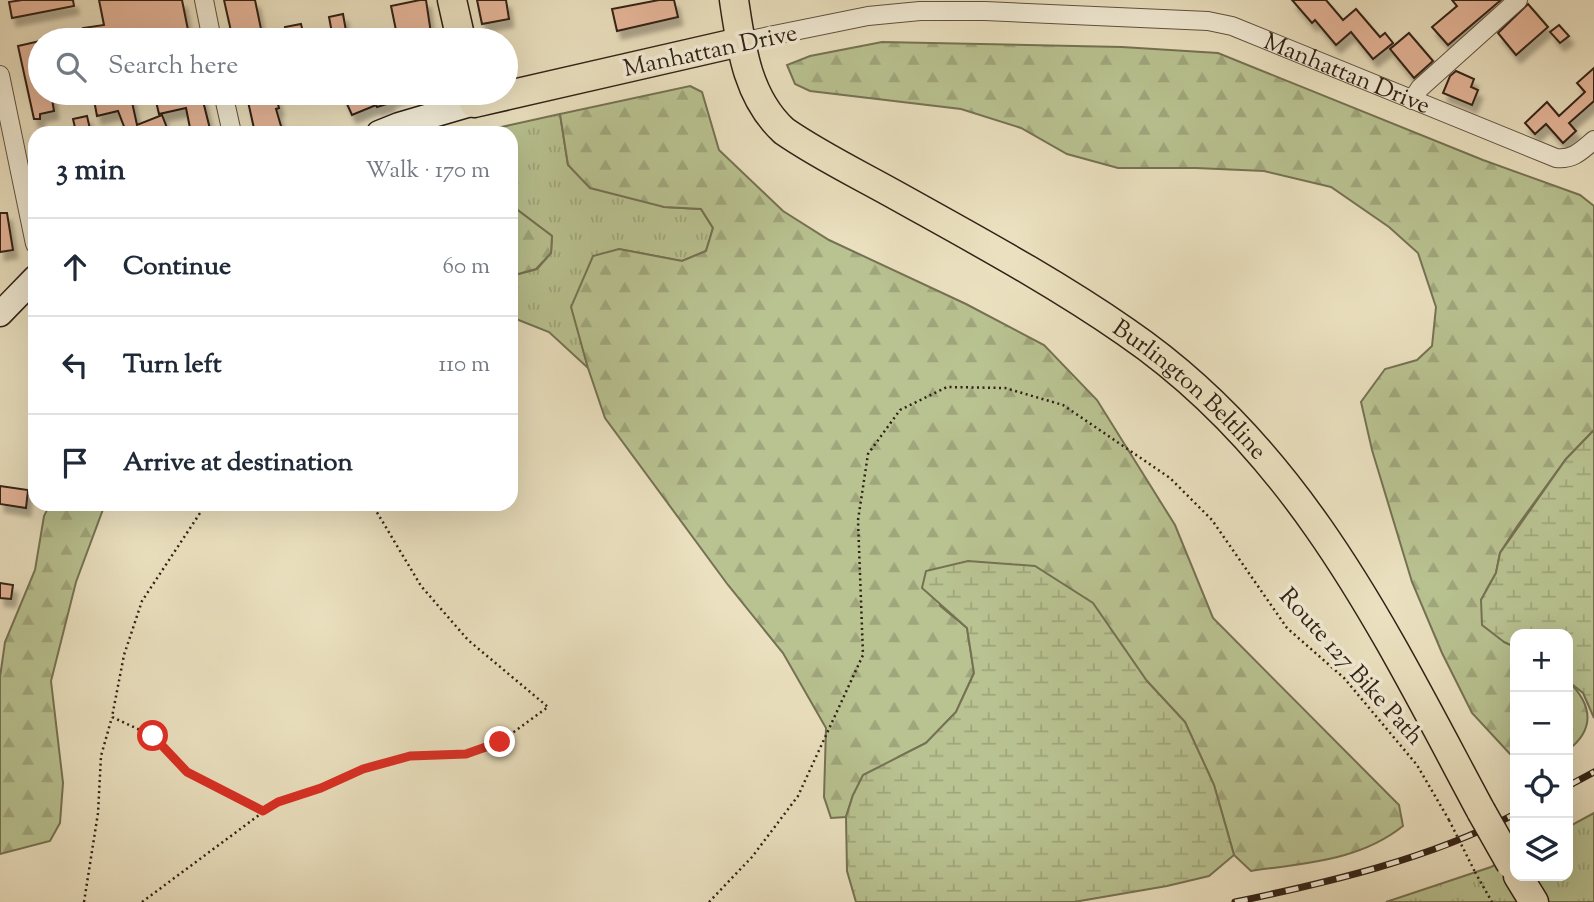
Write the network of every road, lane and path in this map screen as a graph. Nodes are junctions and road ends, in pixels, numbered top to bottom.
1 (204, 0) edge
2 (452, 0) edge
3 (734, 0) edge
4 (1518, 0) edge
5 (919, 5) edge
6 (986, 6) edge
7 (210, 28) edge
8 (458, 28) edge
9 (740, 42) junction
10 (0, 75) edge
11 (518, 89) edge
12 (1412, 100) junction
13 (226, 105) edge
14 (454, 105) edge
15 (230, 126) edge
16 (396, 126) edge
17 (1594, 140) edge
18 (28, 210) edge
19 (28, 285) edge
20 (0, 314) edge
21 (201, 511) edge
22 (376, 511) edge
23 (113, 717) junction
24 (263, 811) junction
25 (1510, 861) edge
26 (1522, 881) edge
27 (84, 902) edge
28 (142, 902) edge
29 (709, 902) edge
30 (1492, 902) edge
31 (1534, 902) edge

1 - 7 street
2 - 8 main road
3 - 9 main road, Burlington Beltline
4 - 12 street
5 - 6 street, Manhattan Drive
5 - 9 street, Manhattan Drive
6 - 12 street, Manhattan Drive
9 - 11 main road, Manhattan Drive
9 - 25 main road, Burlington Beltline, bridge
10 - 18 street
12 - 17 street, Manhattan Drive
13 - 15 street
14 - 16 street, Manhattan Drive
19 - 20 street
21 - 23 path
22 - 24 path
23 - 24 path
23 - 27 path
24 - 28 path
26 - 31 main road, Burlington Beltline
29 - 30 path, Route 127 Bike Path, bridge

